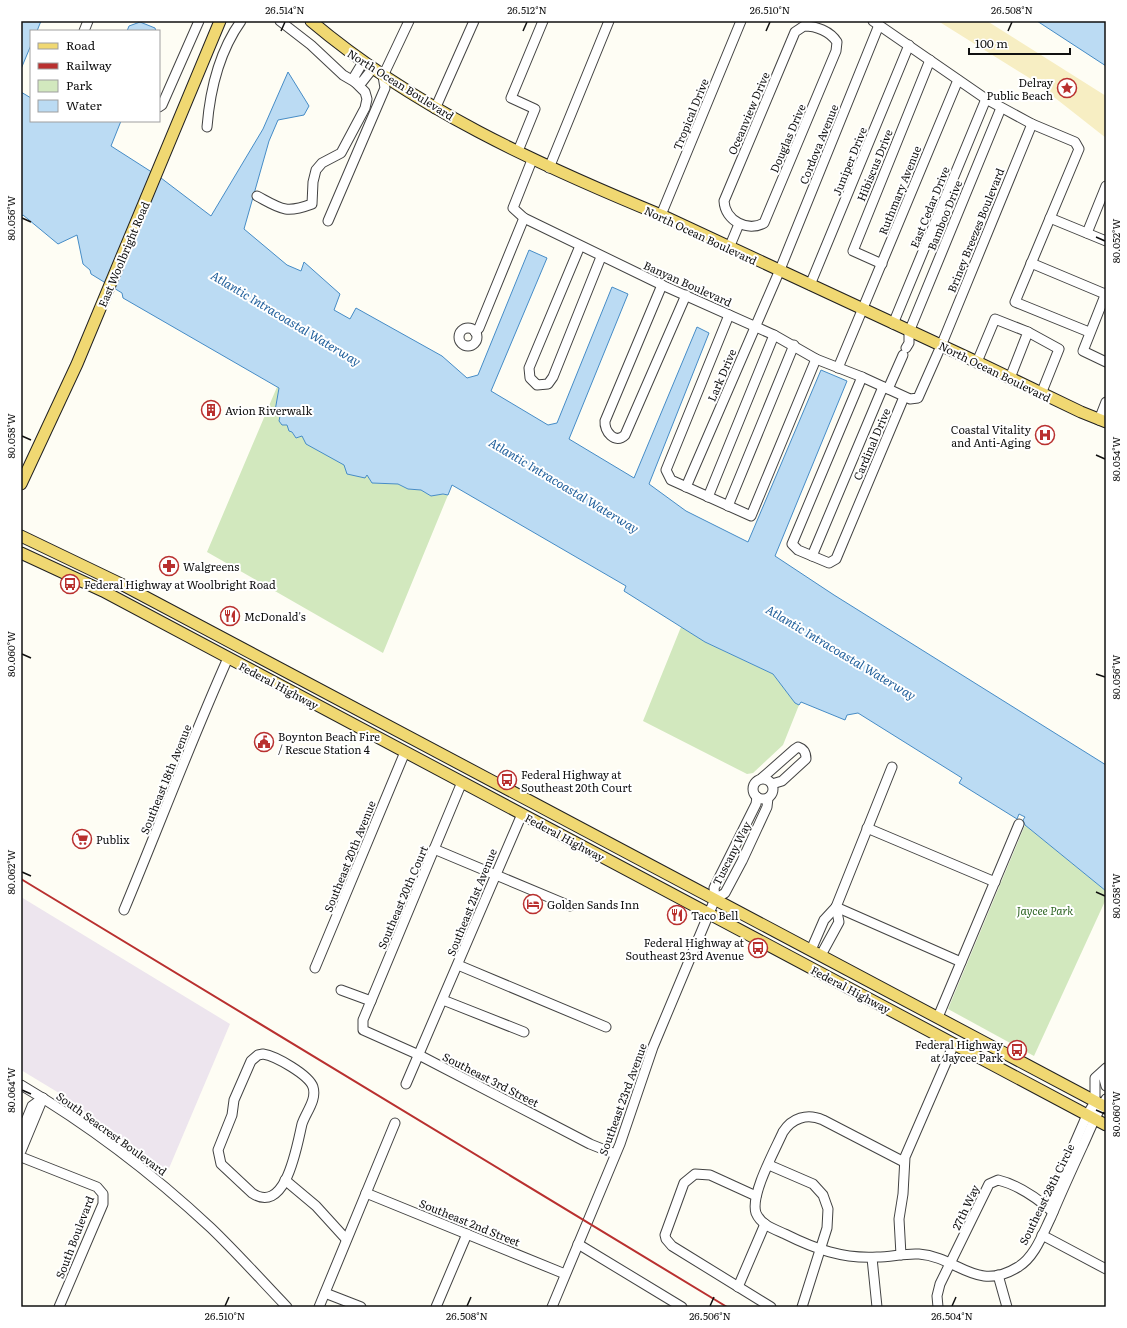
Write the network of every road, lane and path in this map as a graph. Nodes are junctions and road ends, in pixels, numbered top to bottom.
1 (199, 21) edge
2 (220, 21) edge
3 (241, 21) edge
4 (280, 21) edge
5 (311, 21) edge
6 (409, 21) edge
7 (474, 21) edge
8 (542, 21) edge
9 (609, 21) edge
10 (741, 21) edge
11 (876, 23) edge
12 (822, 25) edge
13 (909, 45) junction
14 (930, 60) junction
15 (363, 62) junction
16 (373, 68) junction
17 (383, 76) junction
18 (958, 80) junction
19 (355, 82) junction
20 (986, 99) junction
21 (160, 106) edge
22 (1002, 108) junction
23 (435, 109) junction
24 (1032, 124) junction
25 (206, 127) dead end
26 (518, 151) junction
27 (532, 160) junction
28 (549, 168) junction
29 (1106, 186) edge
30 (257, 196) dead end
31 (661, 216) junction
32 (524, 218) junction
33 (1050, 218) junction
34 (328, 221) dead end
35 (739, 224) junction
36 (1087, 234) junction
37 (1106, 241) edge
38 (580, 246) junction
39 (730, 248) junction
40 (602, 257) junction
41 (1031, 263) junction
42 (882, 264) junction
43 (779, 272) junction
44 (662, 285) junction
45 (810, 285) junction
46 (1105, 293) edge
47 (686, 295) junction
48 (862, 309) junction
49 (729, 315) junction
50 (893, 324) junction
51 (754, 326) junction
52 (475, 332) dead end
53 (909, 332) junction
54 (1028, 332) junction
55 (1089, 332) junction
56 (774, 335) junction
57 (794, 345) junction
58 (939, 349) junction
59 (816, 359) junction
60 (977, 362) junction
61 (1106, 362) edge
62 (838, 368) junction
63 (862, 377) junction
64 (1010, 378) junction
65 (886, 388) junction
66 (1041, 394) junction
67 (904, 397) junction
68 (1106, 402) edge
69 (1102, 421) edge
70 (21, 484) edge
71 (686, 487) junction
72 (708, 496) junction
73 (728, 506) junction
74 (21, 536) edge
75 (21, 553) edge
76 (812, 556) junction
77 (236, 645) junction
78 (218, 652) junction
79 (249, 652) junction
80 (228, 658) junction
81 (405, 752) junction
82 (892, 767) dead end
83 (762, 778) junction
84 (462, 782) junction
85 (772, 784) junction
86 (757, 797) junction
87 (524, 798) junction
88 (768, 798) junction
89 (510, 808) junction
90 (522, 814) junction
91 (1019, 824) dead end
92 (867, 828) junction
93 (596, 835) junction
94 (434, 849) junction
95 (494, 876) junction
96 (995, 882) junction
97 (715, 899) junction
98 (570, 906) dead end
99 (836, 907) junction
100 (124, 910) dead end
101 (708, 913) junction
102 (816, 952) junction
103 (794, 959) junction
104 (961, 962) junction
105 (458, 965) junction
106 (315, 968) dead end
107 (341, 990) dead end
108 (443, 1000) junction
109 (371, 1001) junction
110 (888, 1009) junction
111 (938, 1017) junction
112 (363, 1020) joint
113 (606, 1027) dead end
114 (961, 1030) junction
115 (524, 1032) dead end
116 (954, 1044) junction
117 (419, 1055) junction
118 (1021, 1062) junction
119 (1106, 1068) edge
120 (406, 1084) dead end
121 (21, 1085) edge
122 (1106, 1086) edge
123 (43, 1098) junction
124 (1102, 1104) edge
125 (1091, 1117) junction
126 (395, 1124) dead end
127 (1106, 1125) edge
128 (21, 1132) edge
129 (21, 1151) edge
130 (615, 1154) junction
131 (21, 1157) edge
132 (904, 1162) junction
133 (769, 1164) junction
134 (285, 1180) junction
135 (366, 1194) junction
136 (756, 1196) junction
137 (1050, 1210) junction
138 (765, 1224) junction
139 (467, 1234) junction
140 (1042, 1235) junction
141 (346, 1239) junction
142 (578, 1244) junction
143 (819, 1250) junction
144 (901, 1255) junction
145 (872, 1258) junction
146 (951, 1264) junction
147 (1106, 1270) edge
148 (565, 1274) junction
149 (998, 1275) junction
150 (738, 1286) junction
151 (325, 1293) junction
152 (667, 1298) junction
153 (59, 1307) edge
154 (287, 1307) edge
155 (319, 1307) edge
156 (361, 1307) edge
157 (436, 1307) edge
158 (552, 1307) edge
159 (663, 1307) edge
160 (682, 1307) edge
161 (771, 1307) edge
162 (802, 1307) edge
163 (877, 1307) edge
164 (938, 1307) edge
165 (1007, 1307) edge

1 - 21 street
2 - 70 main road, East Woolbright Road
3 - 25 street
4 - 19 street
5 - 15 main road, North Ocean Boulevard
6 - 17 street
7 - 23 street
8 - 26 street
9 - 28 street
10 - 31 street, Tropical Drive
11 - 13 street
11 - 43 street, Cordova Avenue
12 - 35 street, Oceanview Drive
12 - 35 street, Douglas Drive
13 - 14 street
13 - 45 street, Juniper Drive
14 - 18 street
14 - 42 street, Hibiscus Drive
15 - 16 main road, North Ocean Boulevard
15 - 19 street
16 - 17 main road, North Ocean Boulevard
16 - 19 street
17 - 23 main road, North Ocean Boulevard
17 - 34 street
18 - 20 street
18 - 42 street, Ruthmary Avenue
19 - 30 street
20 - 22 street
20 - 50 street, East Cedar Drive
22 - 24 street
22 - 53 street, Bamboo Drive
23 - 26 main road, North Ocean Boulevard
24 - 33 street
24 - 58 street, Briney Breezes Boulevard
26 - 27 main road, North Ocean Boulevard
27 - 28 main road, North Ocean Boulevard
27 - 32 street
28 - 31 main road, North Ocean Boulevard
29 - 36 street
31 - 39 main road, North Ocean Boulevard
32 - 38 street, Banyan Boulevard
32 - 52 street
33 - 36 street
33 - 41 street
35 - 39 street
36 - 37 street
38 - 40 street, Banyan Boulevard
38 - 40 street
39 - 43 main road, North Ocean Boulevard
40 - 44 street, Banyan Boulevard
41 - 46 street
41 - 55 street
42 - 48 street, Ruthmary Avenue
43 - 45 main road, North Ocean Boulevard
43 - 51 street, Lark Drive
44 - 47 street, Banyan Boulevard
44 - 47 street
45 - 48 main road, North Ocean Boulevard
46 - 55 street
47 - 49 street, Banyan Boulevard
48 - 50 main road, North Ocean Boulevard
48 - 62 street, Ruthmary Avenue
49 - 51 street, Banyan Boulevard
49 - 71 street
50 - 53 main road, North Ocean Boulevard
51 - 56 street, Banyan Boulevard
51 - 71 street, Lark Drive
53 - 58 main road, North Ocean Boulevard
53 - 65 street, Bamboo Drive
54 - 60 street
54 - 64 street
54 - 66 street
55 - 61 street
56 - 57 street, Banyan Boulevard
56 - 72 street
57 - 59 street, Banyan Boulevard
57 - 73 street
58 - 60 main road, North Ocean Boulevard
58 - 67 street
59 - 62 street, Banyan Boulevard
59 - 73 street
60 - 64 main road, North Ocean Boulevard
62 - 63 street, Banyan Boulevard
63 - 65 street, Banyan Boulevard
63 - 76 street
64 - 66 main road, North Ocean Boulevard
65 - 67 street, Banyan Boulevard
65 - 76 street, Bamboo Drive
66 - 69 main road, North Ocean Boulevard
67 - 76 street, Cardinal Drive
68 - 69 street
71 - 72 street
72 - 73 street
74 - 77 main road, Federal Highway
75 - 78 main road, Federal Highway
77 - 78 main road
77 - 79 main road, Federal Highway
78 - 80 main road, Federal Highway
79 - 80 main road
79 - 87 main road, Federal Highway
80 - 81 main road, Federal Highway
80 - 100 street, Southeast 18th Avenue
81 - 84 main road, Federal Highway
81 - 106 street, Southeast 20th Avenue
82 - 92 street
83 - 85 street
83 - 85 street, Tuscany Way
83 - 86 street, Tuscany Way
84 - 89 main road, Federal Highway
84 - 94 street, Southeast 20th Court
85 - 88 street, Tuscany Way
86 - 88 street
86 - 97 street, Tuscany Way
87 - 89 main road
87 - 93 main road, Federal Highway
88 - 97 street, Tuscany Way
89 - 90 main road, Federal Highway
90 - 93 main road
90 - 95 street, Southeast 21st Avenue
90 - 101 main road, Federal Highway
91 - 96 street
92 - 96 street
92 - 99 street
93 - 97 main road, Federal Highway
94 - 95 street
94 - 109 street, Southeast 20th Court
95 - 98 street
95 - 105 street, Southeast 21st Avenue
96 - 104 street
97 - 101 street, Southeast 23rd Avenue
97 - 102 main road, Federal Highway
99 - 102 street
99 - 102 street
99 - 104 street
101 - 103 main road, Federal Highway
101 - 130 street, Southeast 23rd Avenue
102 - 103 main road
102 - 111 main road, Federal Highway
103 - 110 main road, Federal Highway
104 - 111 street
105 - 108 street, Southeast 21st Avenue
105 - 113 street
107 - 109 street
108 - 115 street
108 - 117 street, Southeast 21st Avenue
109 - 112 street, Southeast 20th Court
110 - 114 main road
110 - 116 main road, Federal Highway
111 - 114 main road, Federal Highway
112 - 117 street, Southeast 3rd Street
114 - 118 main road, Federal Highway
116 - 118 main road
116 - 125 main road, Federal Highway
116 - 132 street
117 - 120 street, Southeast 21st Avenue
117 - 130 street, Southeast 3rd Street
118 - 124 main road, Federal Highway
119 - 122 street
119 - 124 street
121 - 123 street, South Seacrest Boulevard
123 - 128 street
123 - 129 street
123 - 154 street, South Seacrest Boulevard
124 - 125 street, Southeast 28th Circle
125 - 127 main road, Federal Highway
125 - 137 street, Southeast 28th Circle
126 - 135 street
130 - 142 street, Southeast 23rd Avenue
131 - 153 street, South Boulevard
132 - 133 street
132 - 144 street
133 - 136 street
133 - 143 street
134 - 134 street
134 - 141 street
135 - 139 street, Southeast 2nd Street
135 - 141 street
136 - 138 street
136 - 150 street
137 - 140 street, Southeast 28th Circle
137 - 146 street, 27th Way
138 - 143 street, Southeast 28th Circle
138 - 150 street
139 - 148 street, Southeast 2nd Street
139 - 157 street
140 - 147 street
140 - 149 street, Southeast 28th Circle
141 - 151 street
142 - 148 street, Southeast 23rd Avenue
142 - 152 street
143 - 145 street, Southeast 28th Circle
143 - 162 street
144 - 145 street, Southeast 28th Circle
144 - 146 street, Southeast 28th Circle
145 - 163 street
146 - 149 street, Southeast 28th Circle
146 - 164 street, 27th Way
148 - 158 street, Southeast 23rd Avenue
149 - 165 street
150 - 161 street
151 - 155 street
151 - 156 street
152 - 159 street
152 - 160 street

